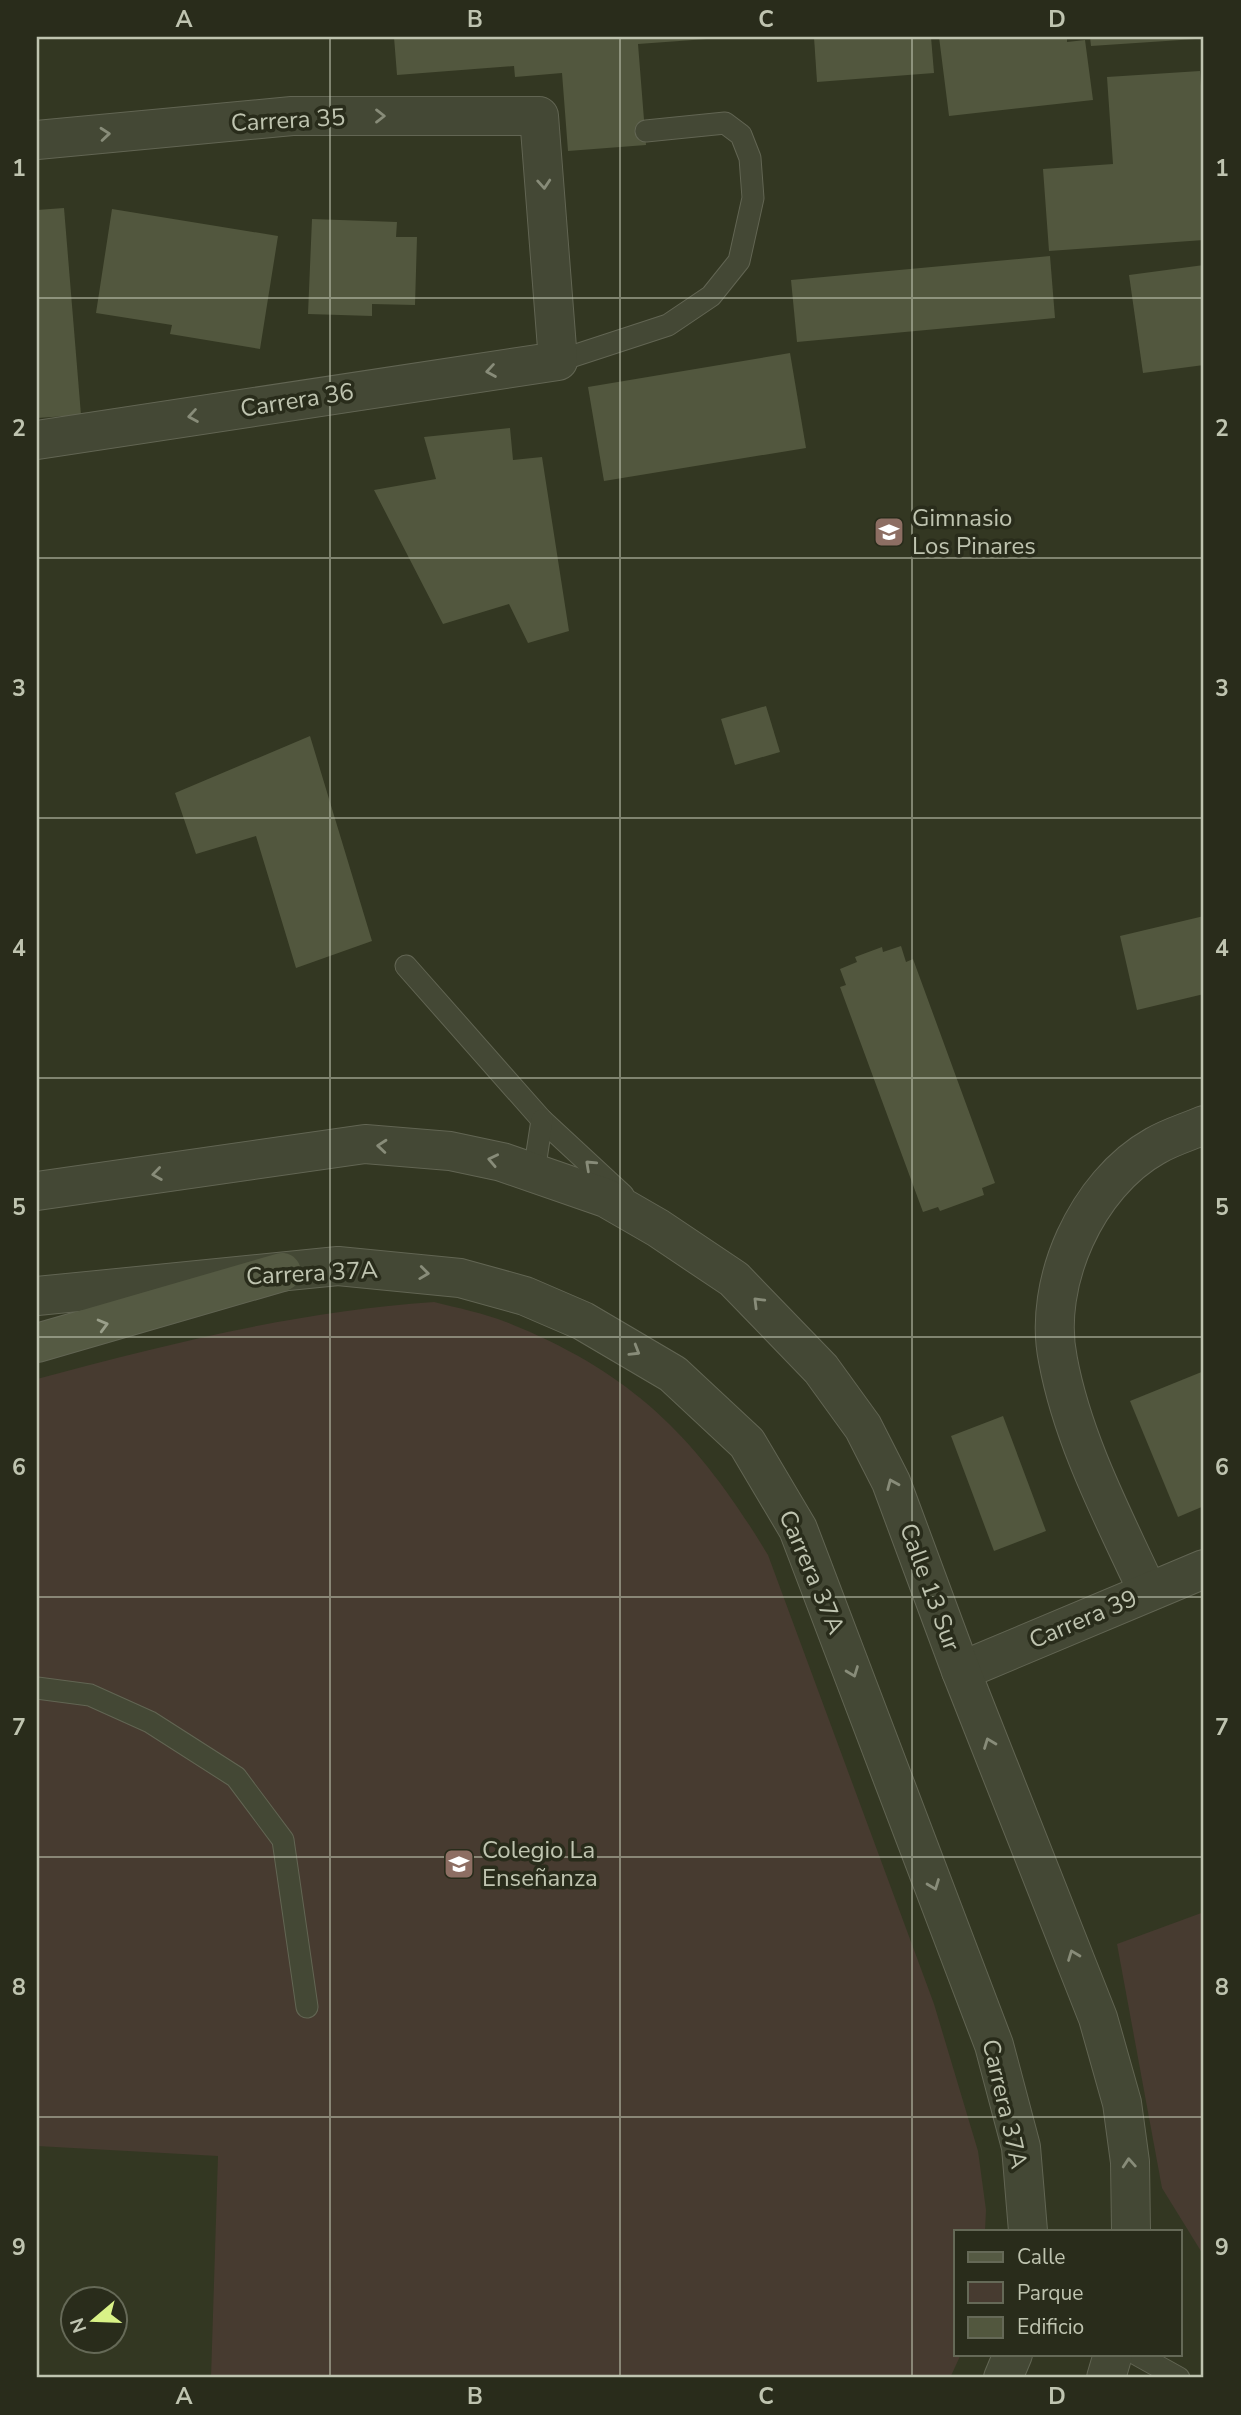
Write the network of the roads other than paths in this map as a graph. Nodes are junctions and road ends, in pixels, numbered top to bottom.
1 (646, 131) dead end
2 (37, 140) edge
3 (558, 360) junction
4 (37, 440) edge
5 (406, 965) dead end
6 (542, 1121) junction
7 (1204, 1125) edge
8 (534, 1172) junction
9 (37, 1191) edge
10 (658, 1228) junction
11 (282, 1272) junction
12 (37, 1296) edge
13 (37, 1343) edge
14 (1204, 1569) edge
15 (1149, 1592) junction
16 (961, 1671) junction
17 (37, 1688) edge
18 (307, 2007) dead end
19 (1028, 2230) edge
20 (1130, 2230) edge
21 (1012, 2356) edge
22 (1112, 2356) edge
23 (1140, 2356) edge
24 (1003, 2378) edge
25 (1106, 2378) edge
26 (1179, 2378) edge

1 - 3 lane
2 -> 3 street, Carrera 35
3 -> 4 street, Carrera 36
5 - 6 lane
6 - 8 lane
10 -> 6 lane
7 - 15 street
8 -> 9 street
8 - 10 street
16 -> 10 street, Calle 13 Sur
11 - 12 street, Carrera 37A
13 -> 11 main road
11 -> 19 street, Carrera 37A
14 - 15 street, Carrera 39
15 - 16 street, Carrera 39
20 -> 16 street, Calle 13 Sur
17 - 18 lane
21 - 24 street
22 - 25 street
23 - 26 lane

